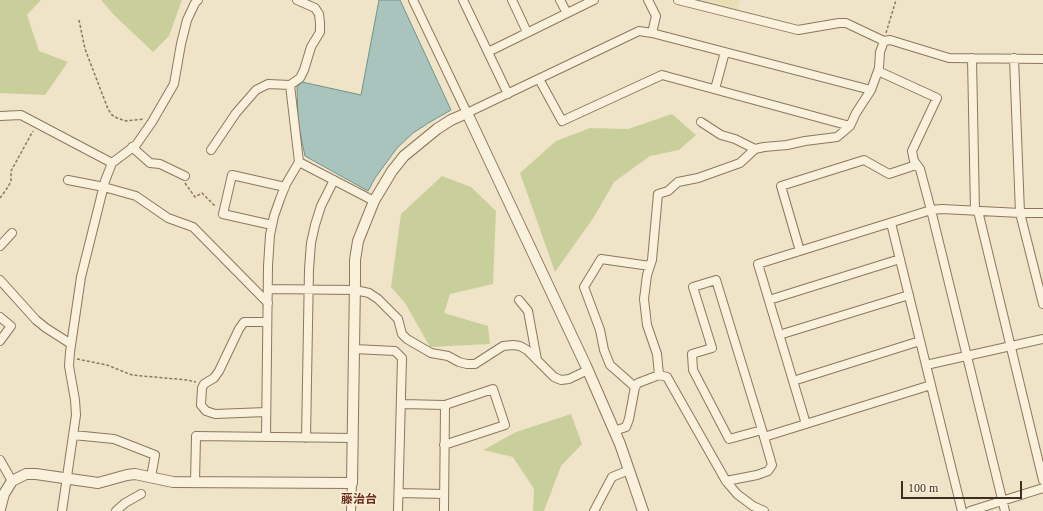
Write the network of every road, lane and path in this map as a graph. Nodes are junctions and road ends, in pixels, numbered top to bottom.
1 (198, 0) edge
2 (297, 0) edge
3 (413, 0) edge
4 (463, 0) edge
5 (512, 0) edge
6 (560, 0) edge
7 (594, 0) edge
8 (648, 0) edge
9 (678, 0) edge
10 (896, 0) edge
11 (567, 13) junction
12 (78, 20) dead end
13 (528, 32) junction
14 (652, 33) junction
15 (884, 41) junction
16 (488, 52) junction
17 (725, 52) junction
18 (972, 58) junction
19 (1014, 58) junction
20 (1043, 58) edge
21 (878, 71) junction
22 (539, 79) junction
23 (290, 85) junction
24 (715, 89) junction
25 (871, 90) junction
26 (508, 94) junction
27 (467, 113) junction
28 (0, 116) edge
29 (154, 118) junction
30 (701, 122) dead end
31 (38, 123) junction
32 (850, 126) junction
33 (132, 147) junction
34 (755, 149) junction
35 (212, 150) dead end
36 (112, 162) junction
37 (299, 162) junction
38 (916, 165) junction
39 (185, 176) joint
40 (68, 180) dead end
41 (334, 180) junction
42 (104, 187) junction
43 (285, 187) junction
44 (0, 198) edge
45 (374, 201) junction
46 (931, 210) junction
47 (976, 211) junction
48 (1020, 213) junction
49 (1043, 213) edge
50 (223, 214) junction
51 (891, 223) junction
52 (272, 225) junction
53 (12, 233) dead end
54 (0, 246) edge
55 (800, 251) junction
56 (900, 259) junction
57 (650, 266) junction
58 (0, 280) edge
59 (268, 288) junction
60 (309, 289) junction
61 (355, 290) junction
62 (909, 295) junction
63 (519, 300) dead end
64 (768, 300) junction
65 (268, 303) junction
66 (1043, 304) edge
67 (0, 317) edge
68 (267, 322) junction
69 (779, 335) junction
70 (1043, 339) edge
71 (0, 341) edge
72 (920, 341) junction
73 (71, 344) junction
74 (1010, 346) junction
75 (354, 349) junction
76 (967, 356) junction
77 (70, 357) junction
78 (537, 360) junction
79 (926, 365) junction
80 (588, 370) junction
81 (659, 374) junction
82 (793, 380) junction
83 (204, 384) junction
84 (931, 385) junction
85 (635, 387) junction
86 (401, 404) junction
87 (445, 405) junction
88 (266, 412) junction
89 (806, 424) junction
90 (614, 431) junction
91 (763, 434) junction
92 (73, 435) junction
93 (266, 437) junction
94 (306, 438) junction
95 (352, 438) junction
96 (444, 445) junction
97 (0, 460) edge
98 (628, 470) junction
99 (151, 477) junction
100 (66, 479) junction
101 (12, 480) junction
102 (1043, 480) edge
103 (726, 481) junction
104 (195, 482) junction
105 (352, 483) junction
106 (1043, 488) edge
107 (399, 493) junction
108 (142, 494) dead end
109 (444, 494) junction
110 (1003, 501) junction
111 (0, 508) edge
112 (62, 511) edge
113 (116, 511) edge
114 (351, 511) edge
115 (398, 511) edge
116 (444, 511) edge
117 (594, 511) edge
118 (643, 511) edge
119 (764, 511) edge
120 (962, 511) edge
121 (970, 511) edge
122 (1006, 511) edge

1 - 29 street
2 - 23 street
3 - 27 street
4 - 16 street
5 - 13 street
6 - 11 street
7 - 11 street
8 - 14 street
9 - 15 street
10 - 15 path
11 - 13 street
12 - 29 path
13 - 16 street
14 - 17 street
14 - 22 street
15 - 18 street
15 - 21 street
16 - 26 street
17 - 24 street
17 - 25 street
18 - 19 street
18 - 47 street
19 - 20 street
19 - 48 street
21 - 25 street
21 - 38 street
22 - 24 street
22 - 26 street
23 - 35 street
23 - 37 street
24 - 32 street
25 - 32 street
26 - 27 street
27 - 45 street
27 - 80 street
28 - 31 street
29 - 33 street
30 - 34 street
31 - 36 street
31 - 44 path
32 - 34 street
33 - 36 street
33 - 39 street
34 - 57 street
36 - 42 street
37 - 41 street
37 - 43 street
38 - 46 street
38 - 55 street
39 - 50 path
40 - 42 street
41 - 45 street
41 - 60 street
42 - 65 street
42 - 73 street
43 - 50 street
43 - 52 street
45 - 61 street
46 - 47 street
46 - 51 street
46 - 76 street
47 - 48 street
47 - 74 street
48 - 49 street
48 - 66 street
50 - 52 street
51 - 55 street
51 - 56 street
52 - 59 street
53 - 54 street
55 - 64 street
56 - 62 street
56 - 64 street
57 - 81 street
57 - 85 street
58 - 73 street
59 - 60 street
59 - 65 street
60 - 61 street
60 - 94 street
61 - 75 street
61 - 78 street
62 - 69 street
62 - 72 street
63 - 78 street
64 - 69 street
65 - 68 street
67 - 71 street
68 - 83 street
68 - 88 street
69 - 82 street
70 - 74 street
72 - 79 street
72 - 82 street
73 - 77 street
74 - 76 street
74 - 102 street
75 - 86 street
75 - 95 street
76 - 79 street
76 - 110 street
77 - 83 path
77 - 92 street
78 - 80 street
79 - 84 street
80 - 90 street
81 - 85 street
81 - 103 street
82 - 89 street
83 - 88 street
84 - 89 street
84 - 120 street
85 - 90 street
86 - 87 street
86 - 107 street
87 - 96 street
87 - 96 street
88 - 93 street
89 - 91 street
90 - 98 street
91 - 91 street
91 - 103 street
92 - 99 street
92 - 100 street
93 - 94 street
93 - 104 street
94 - 95 street
95 - 105 street
96 - 109 street
97 - 101 street
98 - 117 street
98 - 118 street
99 - 100 street
99 - 104 street
100 - 101 street
100 - 112 street
101 - 111 street
103 - 119 street
104 - 105 street
105 - 114 street
106 - 110 street
107 - 109 street
107 - 115 street
108 - 113 street
109 - 116 street
110 - 121 street
110 - 122 street

